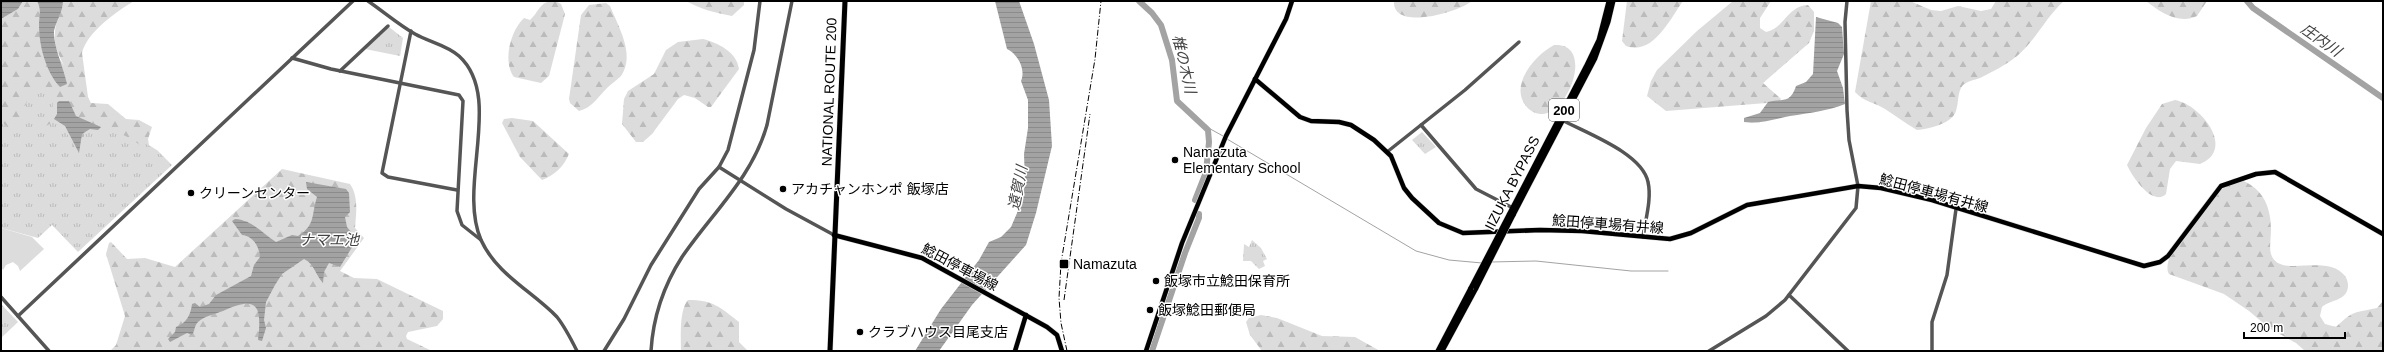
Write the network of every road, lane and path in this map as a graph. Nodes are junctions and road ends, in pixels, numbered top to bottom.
1 (353, 1) edge
2 (368, 1) edge
3 (760, 1) edge
4 (792, 1) edge
5 (845, 1) edge
6 (1292, 1) edge
7 (1609, 1) edge
8 (1612, 1) edge
9 (1847, 1) edge
10 (388, 26) dead end
11 (410, 31) junction
12 (1519, 42) dead end
13 (292, 58) junction
14 (340, 71) junction
15 (1255, 79) junction
16 (400, 82) junction
17 (1561, 120) junction
18 (1420, 126) junction
19 (1387, 152) junction
20 (719, 167) junction
21 (741, 182) junction
22 (1858, 186) junction
23 (457, 190) junction
24 (1513, 208) junction
25 (1956, 208) junction
26 (1511, 215) junction
27 (2383, 234) edge
28 (834, 235) junction
29 (1643, 237) junction
30 (482, 241) junction
31 (1474, 288) junction
32 (1790, 296) junction
33 (1, 297) edge
34 (1025, 314) junction
35 (18, 316) junction
36 (49, 351) edge
37 (577, 351) edge
38 (604, 351) edge
39 (651, 351) edge
40 (830, 351) edge
41 (1015, 351) edge
42 (1062, 351) edge
43 (1146, 351) edge
44 (1438, 351) edge
45 (1442, 351) edge
46 (1709, 351) edge
47 (1848, 351) edge
48 (1932, 351) edge

1 - 13 street
2 - 11 street
3 - 20 street
4 - 21 street
5 - 28 highway, NATIONAL ROUTE 200
6 - 15 main road
7 - 17 highway, IIZUKA BYPASS / 200
8 - 17 highway, 200
9 - 22 street
10 - 14 street
11 - 16 street
11 - 30 street
12 - 18 street
13 - 14 street
13 - 35 street
14 - 16 street
15 - 19 main road, 鯰田停車場有井線
15 - 43 main road
16 - 23 street
16 - 23 street
17 - 24 highway, IIZUKA BYPASS / 200
17 - 26 highway, 200
17 - 29 street
18 - 19 street
18 - 24 street
19 - 29 main road, 鯰田停車場有井線
20 - 21 street
20 - 38 street
21 - 28 street
21 - 39 street
22 - 25 main road, 鯰田停車場有井線
22 - 29 main road, 鯰田停車場有井線
22 - 32 street
23 - 30 street
24 - 26 highway, IIZUKA BYPASS / 200
25 - 27 main road, 鯰田停車場有井線
25 - 48 street
26 - 31 highway, 200, bridge
28 - 34 main road, 鯰田停車場線
28 - 40 highway, NATIONAL ROUTE 200
30 - 37 street
31 - 44 highway, 200
31 - 45 highway, 200
32 - 46 street
32 - 47 street
33 - 35 street
34 - 41 main road
34 - 42 main road
35 - 36 street

